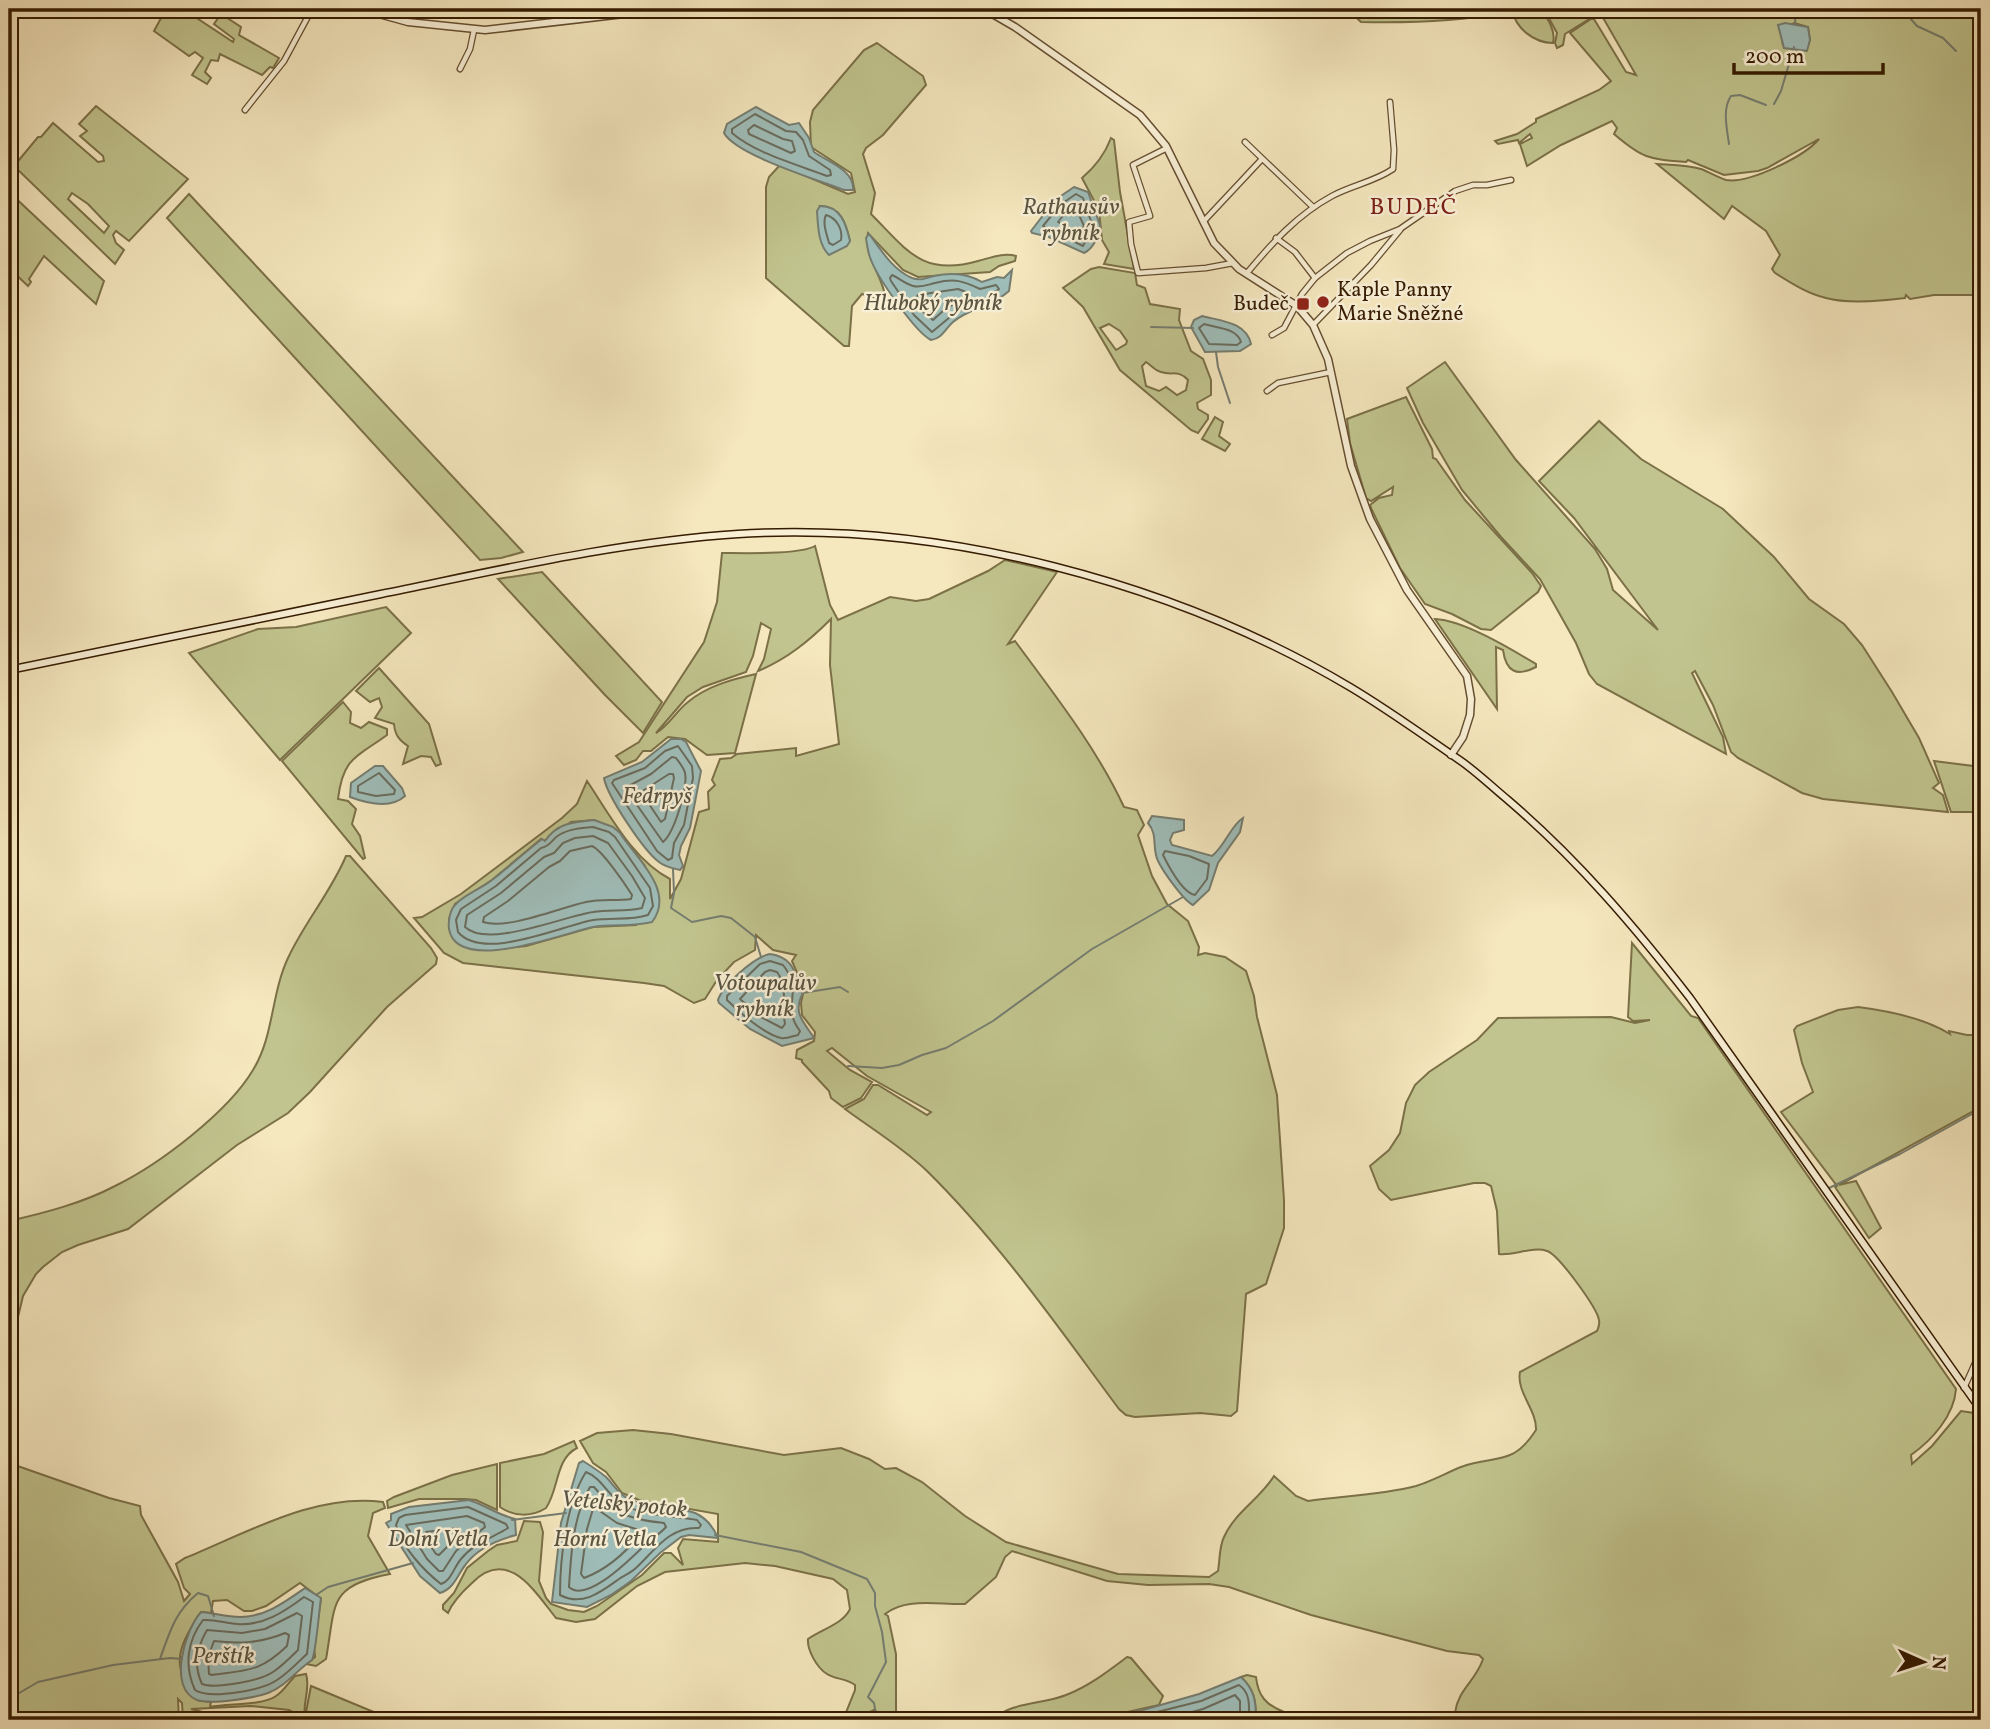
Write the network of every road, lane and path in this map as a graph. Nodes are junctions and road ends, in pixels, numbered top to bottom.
1 (15, 9) edge
2 (312, 9) edge
3 (361, 9) edge
4 (667, 9) edge
5 (984, 9) edge
6 (9, 17) edge
7 (474, 30) junction
8 (460, 69) dead end
9 (1390, 102) dead end
10 (245, 110) dead end
11 (1245, 142) dead end
12 (1167, 148) junction
13 (1262, 159) junction
14 (1511, 180) dead end
15 (1313, 207) junction
16 (1202, 223) junction
17 (1400, 229) junction
18 (1276, 238) junction
19 (1233, 263) junction
20 (1247, 273) junction
21 (1315, 278) junction
22 (1297, 306) junction
23 (1313, 326) junction
24 (1272, 335) dead end
25 (1332, 372) junction
26 (1266, 391) dead end
27 (9, 670) edge
28 (1451, 755) junction
29 (1981, 1350) edge
30 (1964, 1389) junction
31 (1981, 1410) edge

1 - 6 main road
2 - 10 street
3 - 7 main road
4 - 7 main road
5 - 12 main road
7 - 8 street
9 - 15 street
11 - 13 street
12 - 16 main road
12 - 19 street
13 - 15 street
13 - 16 street
14 - 17 street
15 - 18 street
16 - 19 main road
17 - 21 street
17 - 23 street
18 - 20 street
18 - 21 street
19 - 20 main road
20 - 22 main road
21 - 22 street
22 - 23 main road
22 - 24 street
23 - 25 main road
25 - 26 street
25 - 28 main road
27 - 28 main road
28 - 30 main road
29 - 30 street
30 - 31 main road

